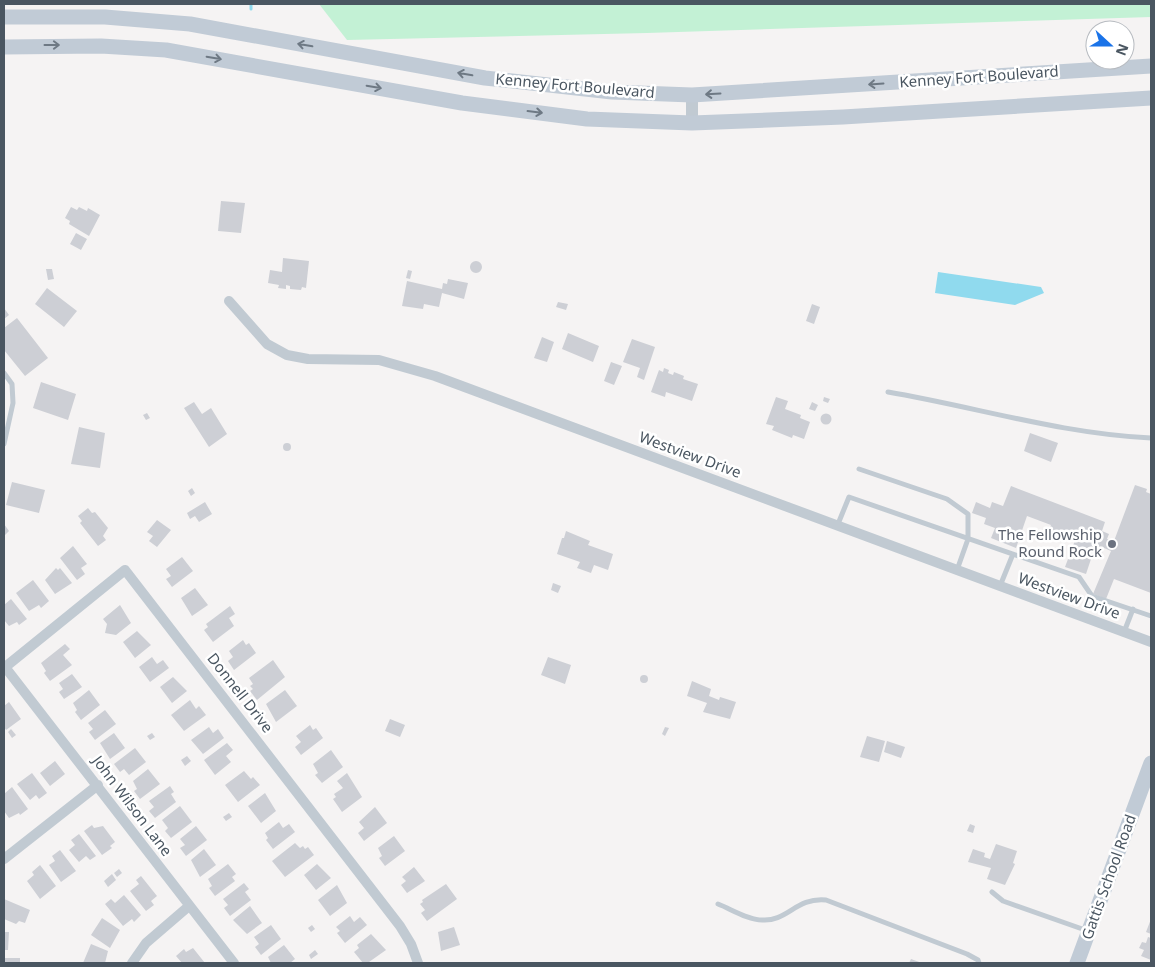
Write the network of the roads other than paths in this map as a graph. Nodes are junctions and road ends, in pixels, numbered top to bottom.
1 (4, 17) edge
2 (4, 46) edge
3 (1151, 66) edge
4 (692, 95) junction
5 (1151, 98) edge
6 (692, 123) junction
7 (229, 301) dead end
8 (4, 373) edge
9 (888, 392) dead end
10 (1151, 438) edge
11 (4, 444) edge
12 (859, 469) dead end
13 (838, 524) junction
14 (968, 539) junction
15 (1013, 554) junction
16 (957, 570) junction
17 (1000, 586) junction
18 (1133, 609) junction
19 (1151, 616) edge
20 (1124, 632) junction
21 (1151, 642) edge
22 (4, 667) edge
23 (1151, 763) edge
24 (98, 785) junction
25 (4, 860) edge
26 (992, 892) dead end
27 (718, 904) dead end
28 (189, 906) junction
29 (1089, 931) junction
30 (132, 963) edge
31 (234, 963) edge
32 (418, 963) edge
33 (980, 963) edge
34 (1077, 963) edge

4 -> 1 main road, Kenney Fort Boulevard
2 -> 6 main road, Kenney Fort Boulevard
3 -> 4 main road, Kenney Fort Boulevard
4 - 6 street
5 - 6 main road, Kenney Fort Boulevard
7 - 13 street, Westview Drive
8 - 11 lane
9 - 10 lane
12 - 14 lane
13 - 14 lane
13 - 16 street, Westview Drive
14 - 15 lane
14 - 16 lane
15 - 17 lane
15 - 18 lane
16 - 17 street, Westview Drive
17 - 20 street, Westview Drive
18 - 19 lane
18 - 20 lane
20 - 21 street, Westview Drive
22 - 24 street, John Wilson Lane
22 - 32 street, Donnell Drive
23 - 29 main road, Gattis School Road
24 - 25 street
24 - 28 street, John Wilson Lane
26 - 29 lane
27 - 33 lane
28 - 30 street
28 - 31 street, John Wilson Lane
29 - 34 main road, Gattis School Road

